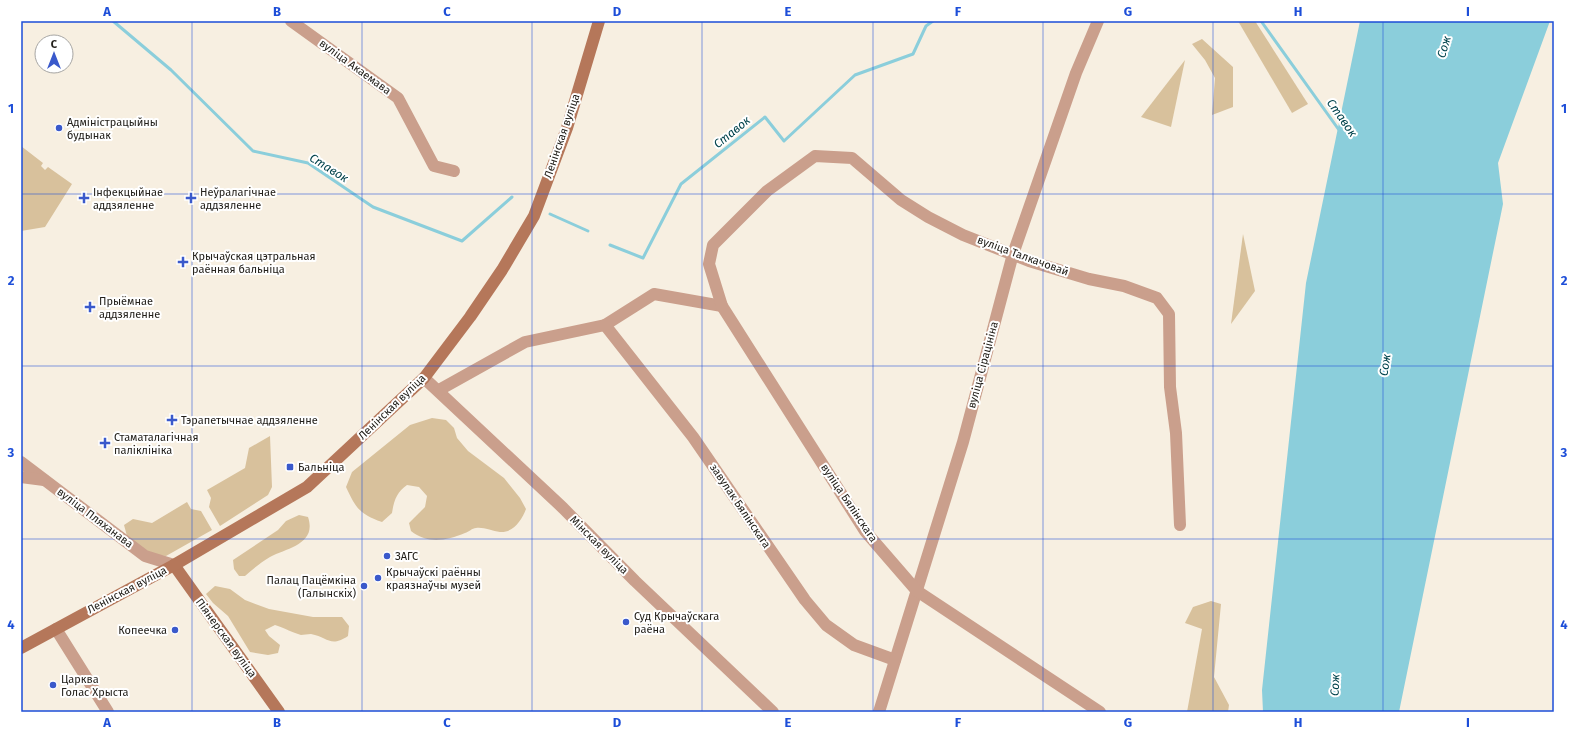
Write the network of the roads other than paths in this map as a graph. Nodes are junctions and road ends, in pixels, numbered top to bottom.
1 (291, 21) edge
2 (600, 21) edge
3 (1098, 21) edge
4 (454, 172) dead end
5 (713, 245) joint
6 (1013, 254) junction
7 (722, 306) junction
8 (605, 325) junction
9 (424, 378) junction
10 (439, 390) junction
11 (21, 462) edge
12 (21, 477) edge
13 (46, 480) junction
14 (1180, 525) dead end
15 (174, 565) junction
16 (917, 591) junction
17 (56, 629) junction
18 (21, 648) edge
19 (895, 660) junction
20 (108, 712) edge
21 (279, 712) edge
22 (773, 712) edge
23 (879, 712) edge
24 (1100, 712) edge

1 - 4 street, вуліца Акаемава
2 - 9 main road, Ленінская вуліца
3 - 6 street, вуліца Сірацініна
5 - 6 street, вуліца Талкачовай
5 - 7 street, вуліца Бялінскага
6 - 14 street, вуліца Талкачовай
6 - 16 street, вуліца Сірацініна
7 - 8 street
7 - 16 street, вуліца Бялінскага
8 - 10 street
8 - 19 street, завулак Бялінскага
9 - 10 street, Мінская вуліца
9 - 15 main road, Ленінская вуліца
10 - 22 street, Мінская вуліца
11 - 13 street, вуліца Пляханава
12 - 13 street
13 - 15 street, вуліца Пляханава
15 - 17 main road, Ленінская вуліца
15 - 21 main road, Піянерская вуліца
16 - 19 street, вуліца Сірацініна
16 - 24 street, вуліца Бялінскага
17 - 18 main road, Ленінская вуліца
17 - 20 street
19 - 23 street, вуліца Сірацініна

